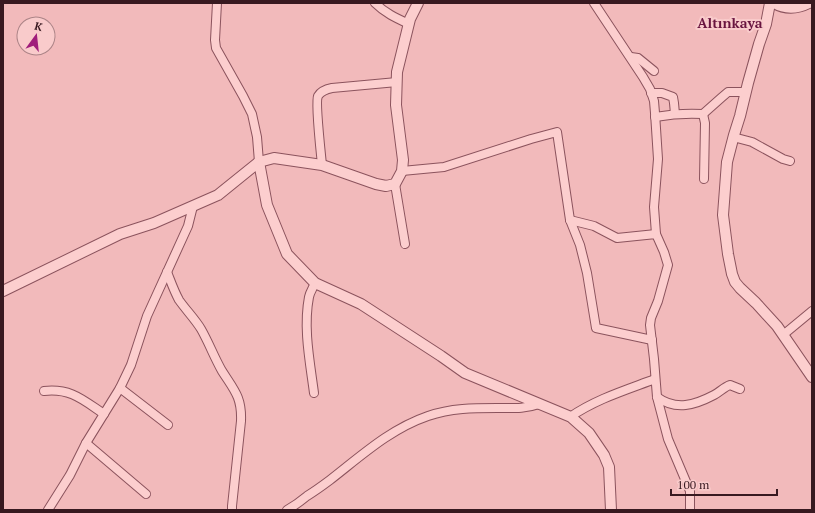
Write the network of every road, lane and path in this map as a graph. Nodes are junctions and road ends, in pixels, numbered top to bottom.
1 (218, 3) edge
2 (375, 3) edge
3 (418, 3) edge
4 (594, 3) edge
5 (770, 3) edge
6 (774, 3) edge
7 (810, 4) edge
8 (409, 24) junction
9 (631, 57) junction
10 (397, 82) junction
11 (646, 82) junction
12 (746, 92) junction
13 (651, 93) junction
14 (675, 114) junction
15 (703, 114) junction
16 (655, 117) junction
17 (733, 137) junction
18 (790, 161) dead end
19 (259, 162) junction
20 (322, 165) junction
21 (402, 171) junction
22 (704, 179) dead end
23 (395, 184) junction
24 (193, 206) junction
25 (570, 220) junction
26 (656, 234) junction
27 (405, 244) dead end
28 (167, 272) junction
29 (315, 283) junction
30 (3, 290) edge
31 (812, 311) edge
32 (783, 335) junction
33 (652, 340) junction
34 (812, 377) edge
35 (655, 379) junction
36 (120, 388) junction
37 (740, 389) dead end
38 (44, 391) dead end
39 (314, 393) dead end
40 (657, 397) junction
41 (540, 404) junction
42 (104, 414) junction
43 (570, 417) junction
44 (168, 425) dead end
45 (86, 443) junction
46 (146, 494) dead end
47 (48, 510) edge
48 (232, 510) edge
49 (287, 510) edge
50 (611, 510) edge
51 (690, 510) edge

1 - 19 street
2 - 8 street
3 - 8 street
4 - 9 street
5 - 12 street
6 - 7 street
8 - 10 street
9 - 11 street
9 - 11 street
10 - 20 street
10 - 21 street
11 - 13 street
12 - 15 street
12 - 17 street
13 - 14 street
13 - 16 street
14 - 15 street
14 - 16 street
15 - 22 street
16 - 26 street
17 - 18 street
17 - 32 street
19 - 20 street
19 - 24 street
19 - 29 street
20 - 23 street
21 - 23 street
21 - 25 street
23 - 27 street
24 - 28 street
24 - 30 street
25 - 26 street
25 - 33 street
26 - 33 street
28 - 36 street
28 - 48 street
29 - 39 street
29 - 41 street
31 - 32 street
32 - 34 street
33 - 35 street
35 - 40 street
35 - 43 street
36 - 42 street
36 - 44 street
37 - 40 street
38 - 42 street
40 - 51 street
41 - 43 street
41 - 49 street
42 - 45 street
43 - 50 street
45 - 46 street
45 - 47 street

